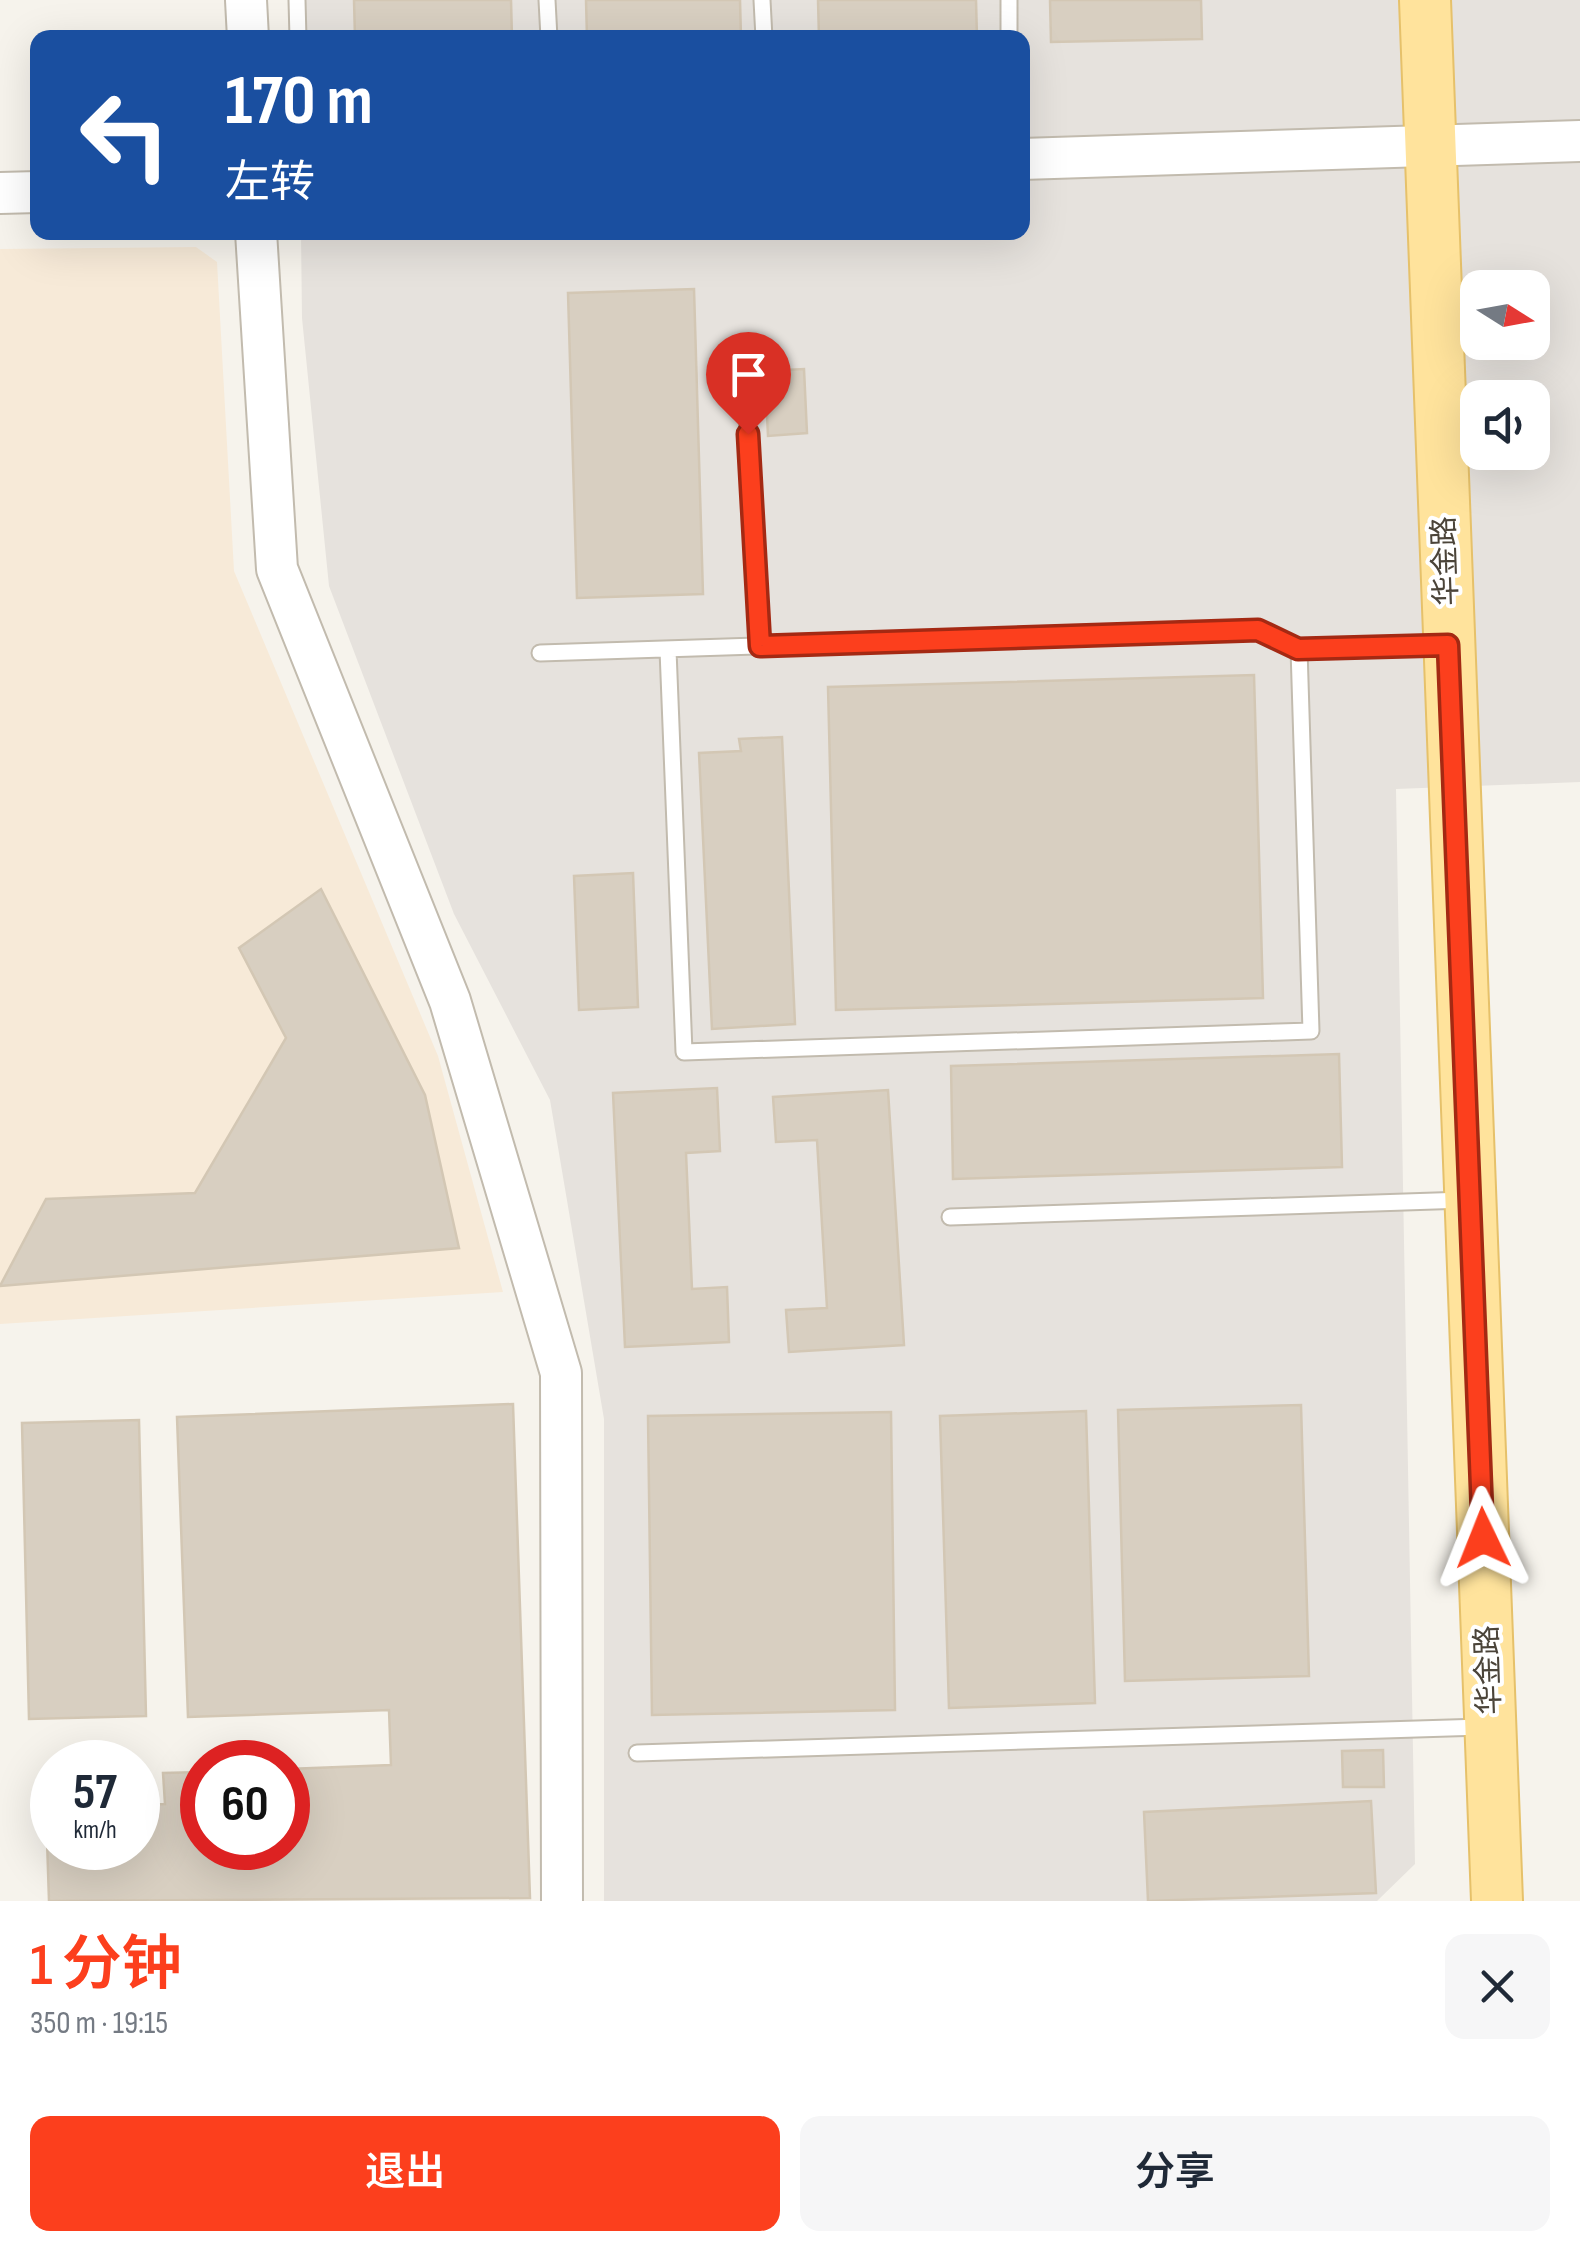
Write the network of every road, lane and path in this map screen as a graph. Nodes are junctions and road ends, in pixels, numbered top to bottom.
1 (246, 0) edge
2 (297, 0) edge
3 (548, 0) edge
4 (762, 0) edge
5 (1008, 0) edge
6 (1425, 0) edge
7 (248, 30) edge
8 (298, 30) edge
9 (549, 30) edge
10 (764, 30) edge
11 (1010, 30) edge
12 (1580, 140) edge
13 (1429, 144) junction
14 (1030, 159) edge
15 (30, 192) edge
16 (0, 193) edge
17 (256, 240) edge
18 (746, 398) dead end
19 (1448, 645) junction
20 (760, 646) junction
21 (1298, 649) junction
22 (668, 650) junction
23 (540, 652) dead end
24 (1470, 1200) junction
25 (950, 1216) dead end
26 (1490, 1727) junction
27 (637, 1753) dead end
28 (562, 1901) edge
29 (1497, 1901) edge

1 - 7 street
2 - 8 lane
3 - 9 lane
4 - 10 lane
5 - 11 lane
6 - 13 main road, 华金路
12 - 13 street
13 - 14 street
13 - 19 main road, 华金路
15 - 16 street
17 - 28 street
18 - 20 lane
19 - 21 lane
19 - 24 main road, 华金路
20 - 21 lane
20 - 22 lane
21 - 22 lane
22 - 23 lane
24 - 25 lane
24 - 26 main road, 华金路
26 - 27 lane
26 - 29 main road, 华金路

